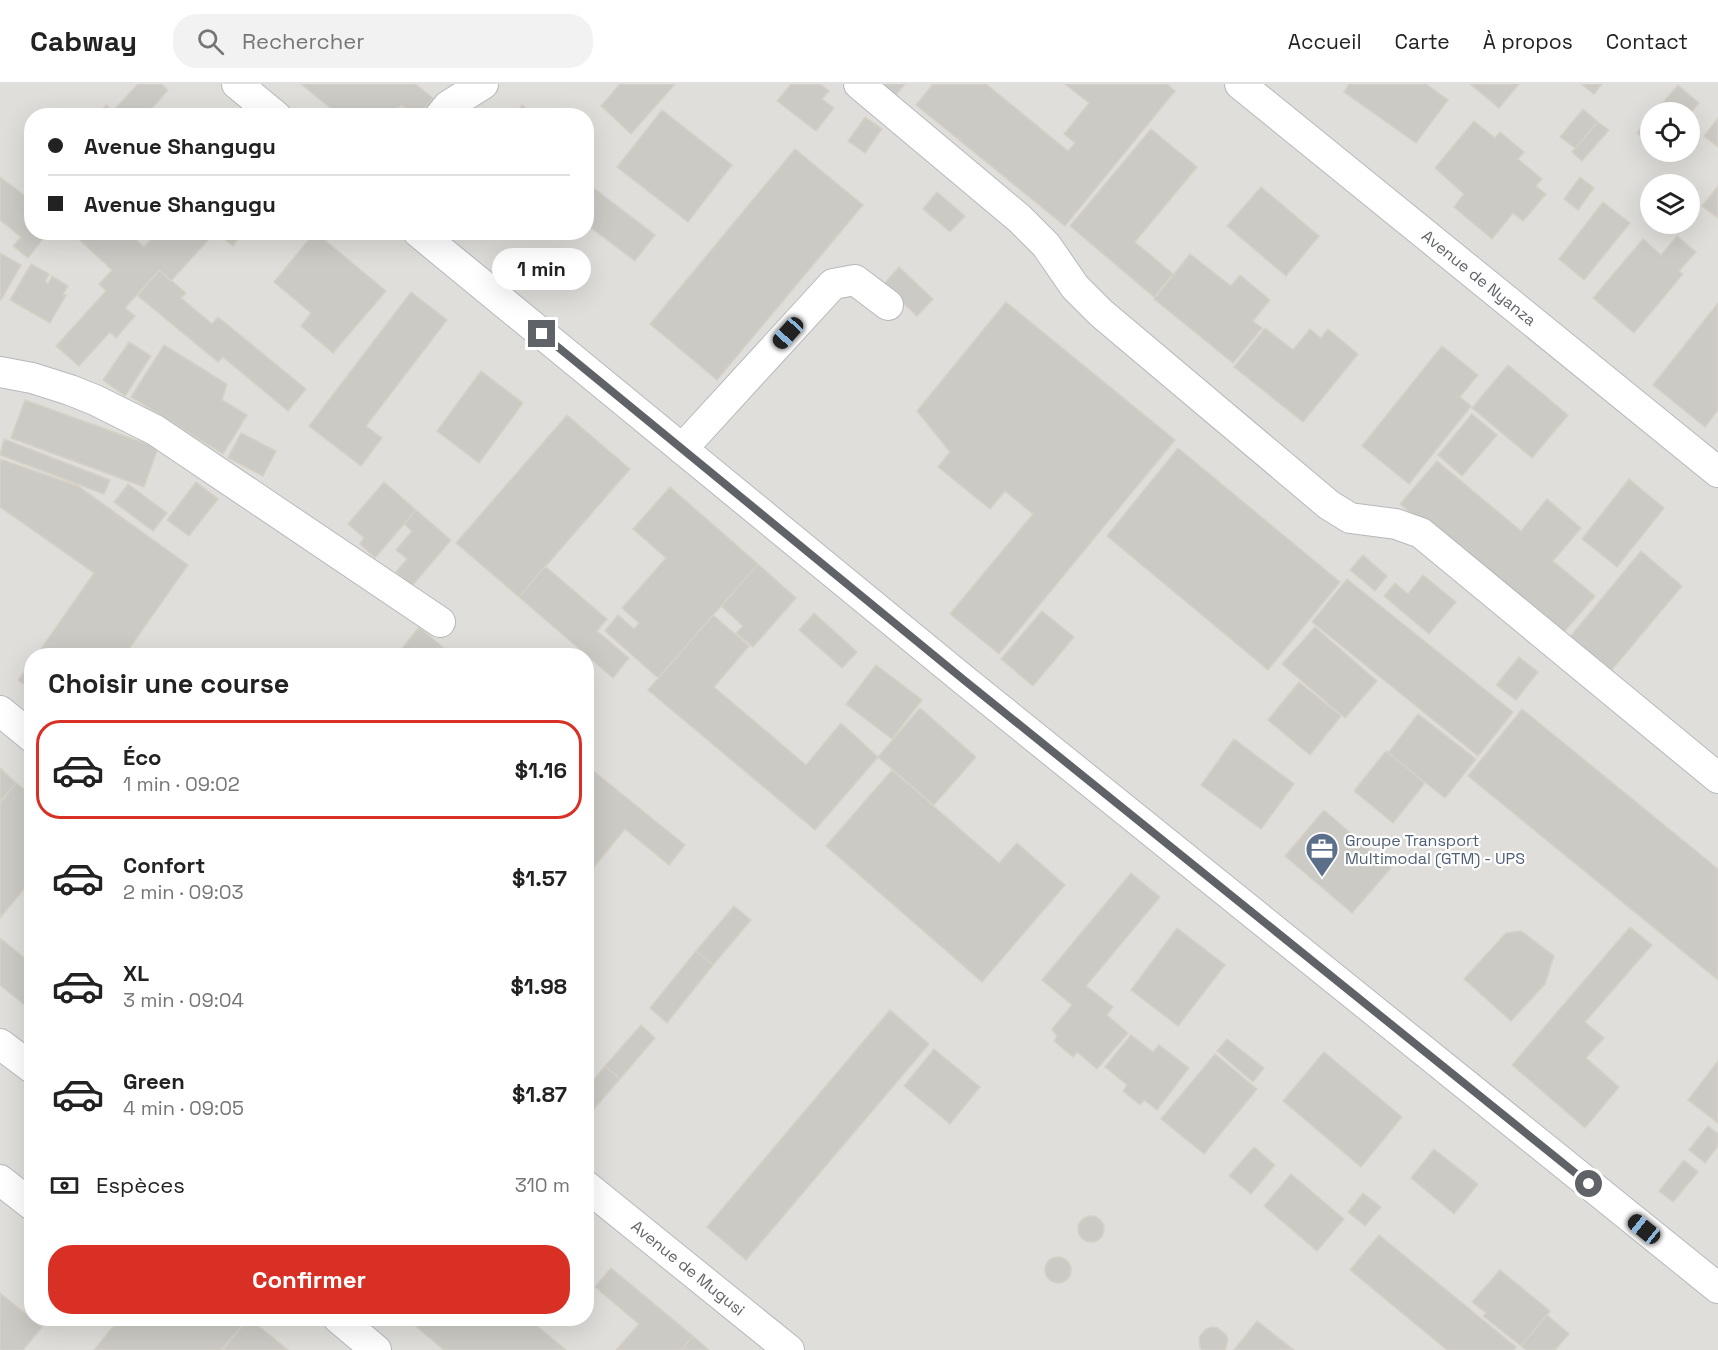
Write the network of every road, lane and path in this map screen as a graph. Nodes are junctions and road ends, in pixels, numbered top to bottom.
1 (237, 84) edge
2 (483, 84) edge
3 (859, 84) edge
4 (1239, 84) edge
5 (266, 108) edge
6 (446, 108) edge
7 (428, 240) edge
8 (888, 305) dead end
9 (0, 372) edge
10 (682, 449) junction
11 (1718, 472) edge
12 (440, 622) dead end
13 (0, 711) edge
14 (24, 730) edge
15 (1718, 778) edge
16 (0, 1044) edge
17 (24, 1062) edge
18 (0, 1180) edge
19 (594, 1192) edge
20 (24, 1198) edge
21 (1718, 1288) edge
22 (348, 1326) edge
23 (376, 1350) edge
24 (789, 1350) edge

1 - 5 street
2 - 6 street
3 - 15 street
4 - 11 street, Avenue de Nyanza
7 - 10 street
8 - 10 street
9 - 12 street
10 - 21 street
13 - 14 street
16 - 17 street
18 - 20 street
19 - 24 street, Avenue de Mugusi
22 - 23 street

